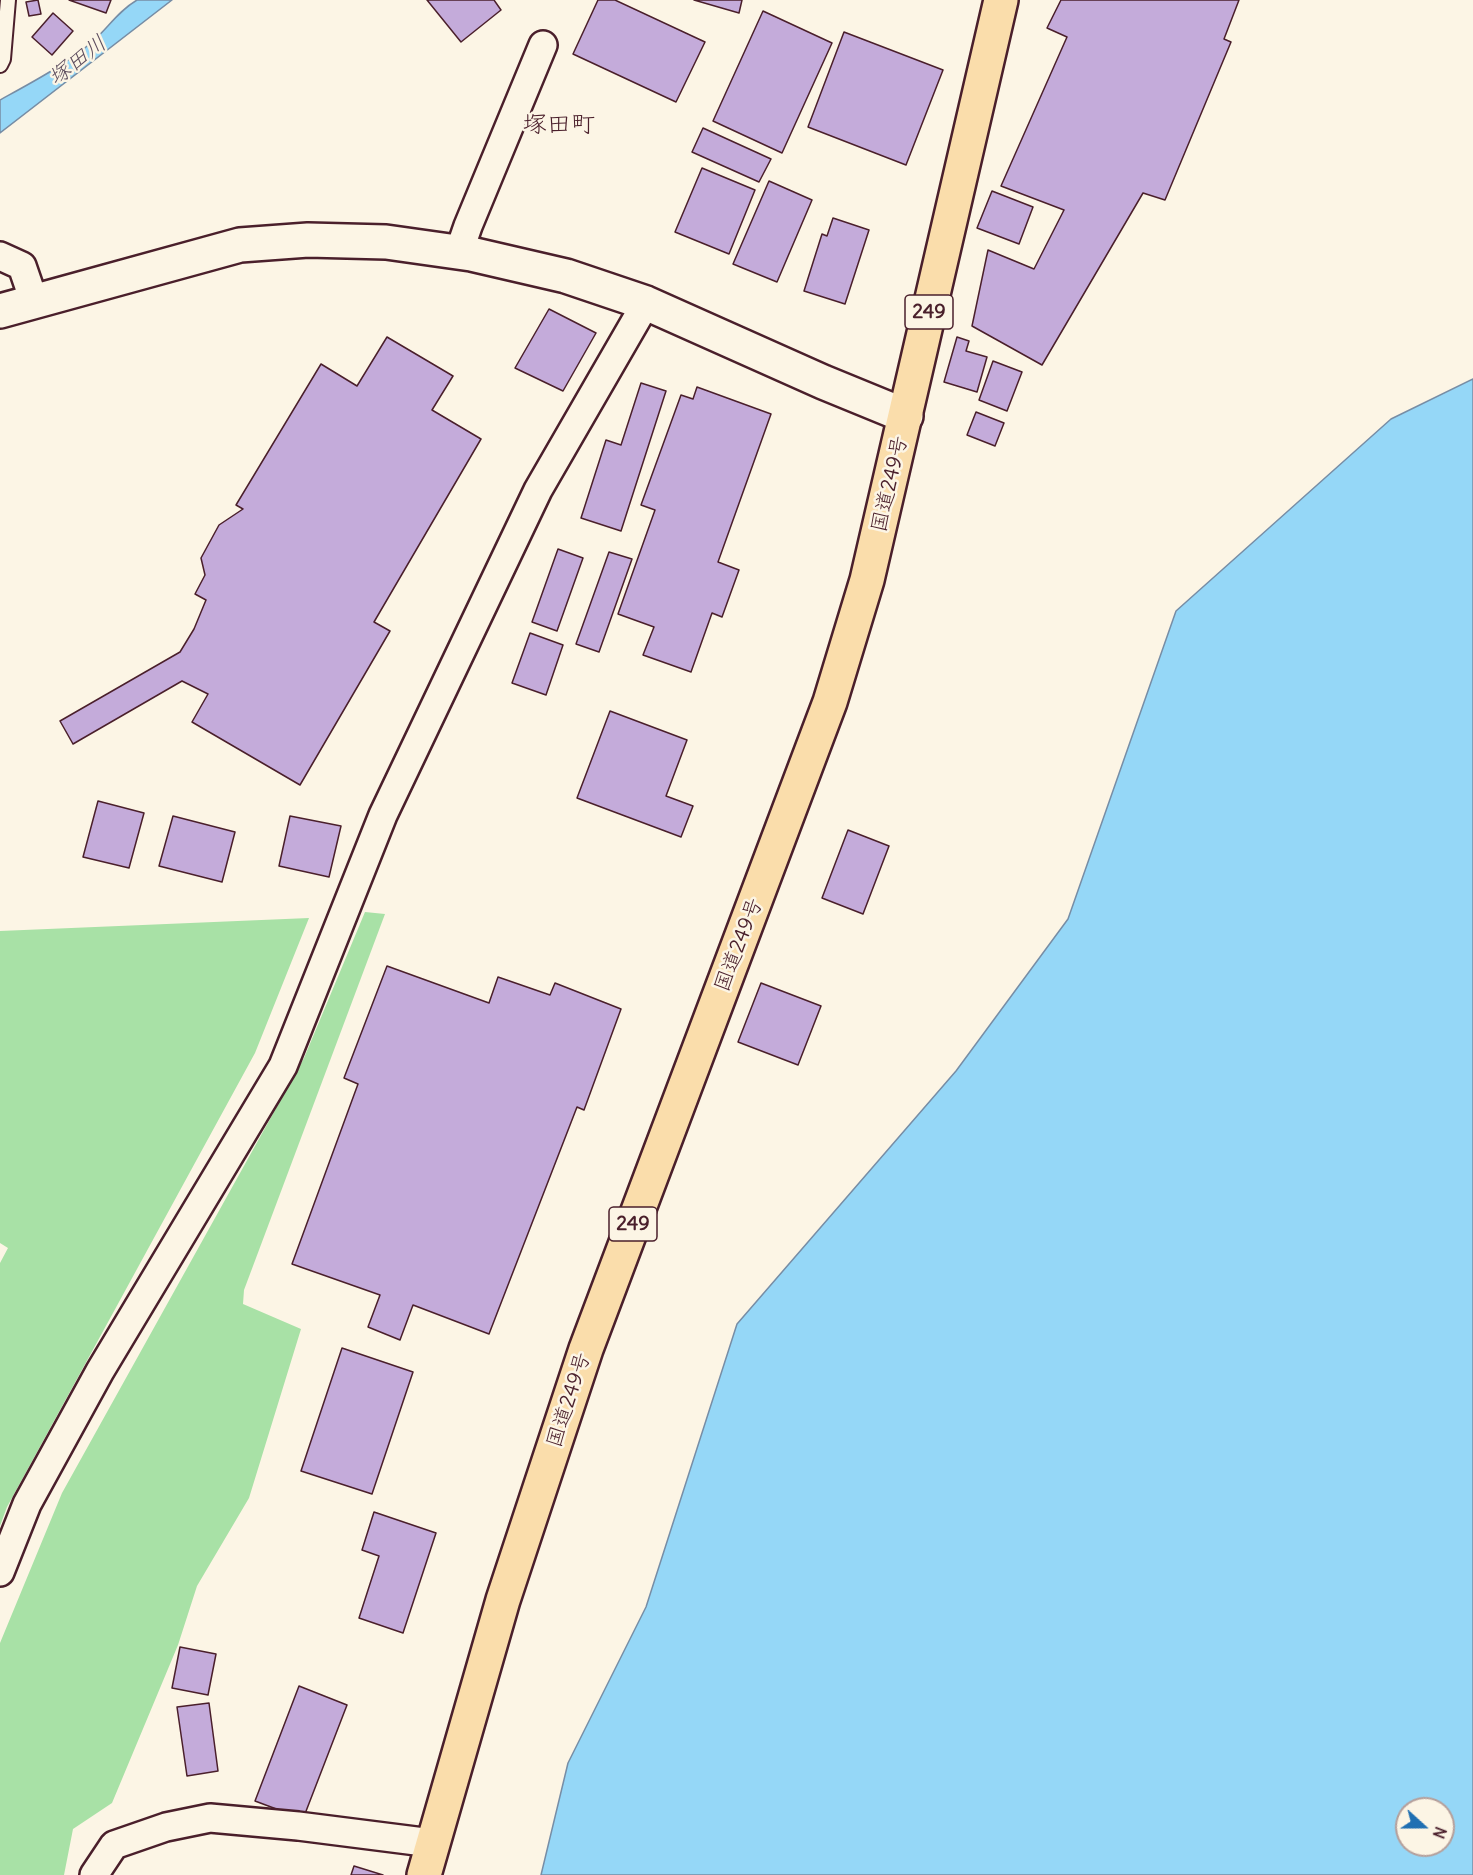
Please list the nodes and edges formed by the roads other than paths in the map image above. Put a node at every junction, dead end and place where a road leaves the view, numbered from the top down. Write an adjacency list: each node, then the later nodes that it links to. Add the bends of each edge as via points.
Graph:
1 (8, 0): 4 (lane)
2 (1001, 0): 10 (highway, 国道249号 / 249)
3 (543, 45): 5 (street)
4 (0, 65)
5 (459, 252): 7 (street, via 386,242 309,240 240,245); 8 (street, via 566,276)
6 (0, 256): 7 (street, via 22,266)
7 (34, 301): 9 (street)
8 (646, 303): 10 (street); 11 (street, via 538,490 383,815 283,1066 100,1371 27,1504)
9 (0, 311)
10 (906, 416): 12 (highway, 国道249号 / 249, via 867,580 830,702 586,1349 503,1600)
11 (0, 1572)
12 (432, 1843): 13 (street, via 210,1818 166,1827 114,1845); 14 (highway, 国道249号 / 249)
13 (94, 1875)
14 (424, 1875)

